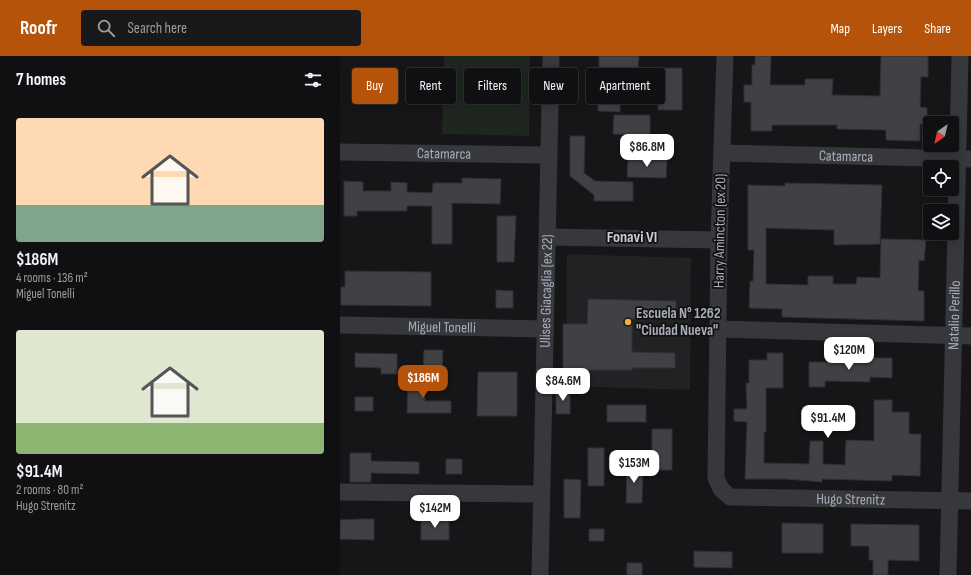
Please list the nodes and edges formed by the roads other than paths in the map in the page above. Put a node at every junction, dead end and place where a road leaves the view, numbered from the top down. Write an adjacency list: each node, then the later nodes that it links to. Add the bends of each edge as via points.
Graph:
1 (551, 56): 6 (street, Ulises Giacaglia (ex 22))
2 (725, 56): 5 (street, Harry Amincton (ex 20))
3 (960, 56): 7 (street, Natalio Perillo)
4 (340, 152): 6 (street, Catamarca)
5 (722, 153): 7 (street, Catamarca); 9 (street, Harry Amincton (ex 20))
6 (549, 155): 8 (street, Ulises Giacaglia (ex 22))
7 (964, 159): 13 (street, Natalio Perillo)
8 (547, 237): 9 (street); 11 (street, Ulises Giacaglia (ex 22))
9 (719, 240): 12 (street, Harry Amincton (ex 20))
10 (340, 326): 11 (street, Miguel Tonelli)
11 (545, 329): 16 (street, Ulises Giacaglia (ex 22))
12 (718, 329): 13 (street); 17 (street, Harry Amincton (ex 20), via 716,478 721,489)
13 (953, 335): 14 (street); 18 (street, Natalio Perillo)
14 (971, 336)
15 (340, 492): 16 (street)
16 (541, 494): 20 (street, Ulises Giacaglia (ex 22))
17 (730, 497): 18 (street, Hugo Strenitz)
18 (949, 501): 19 (street, Hugo Strenitz); 21 (street, Natalio Perillo)
19 (971, 501)
20 (540, 575)
21 (948, 575)

